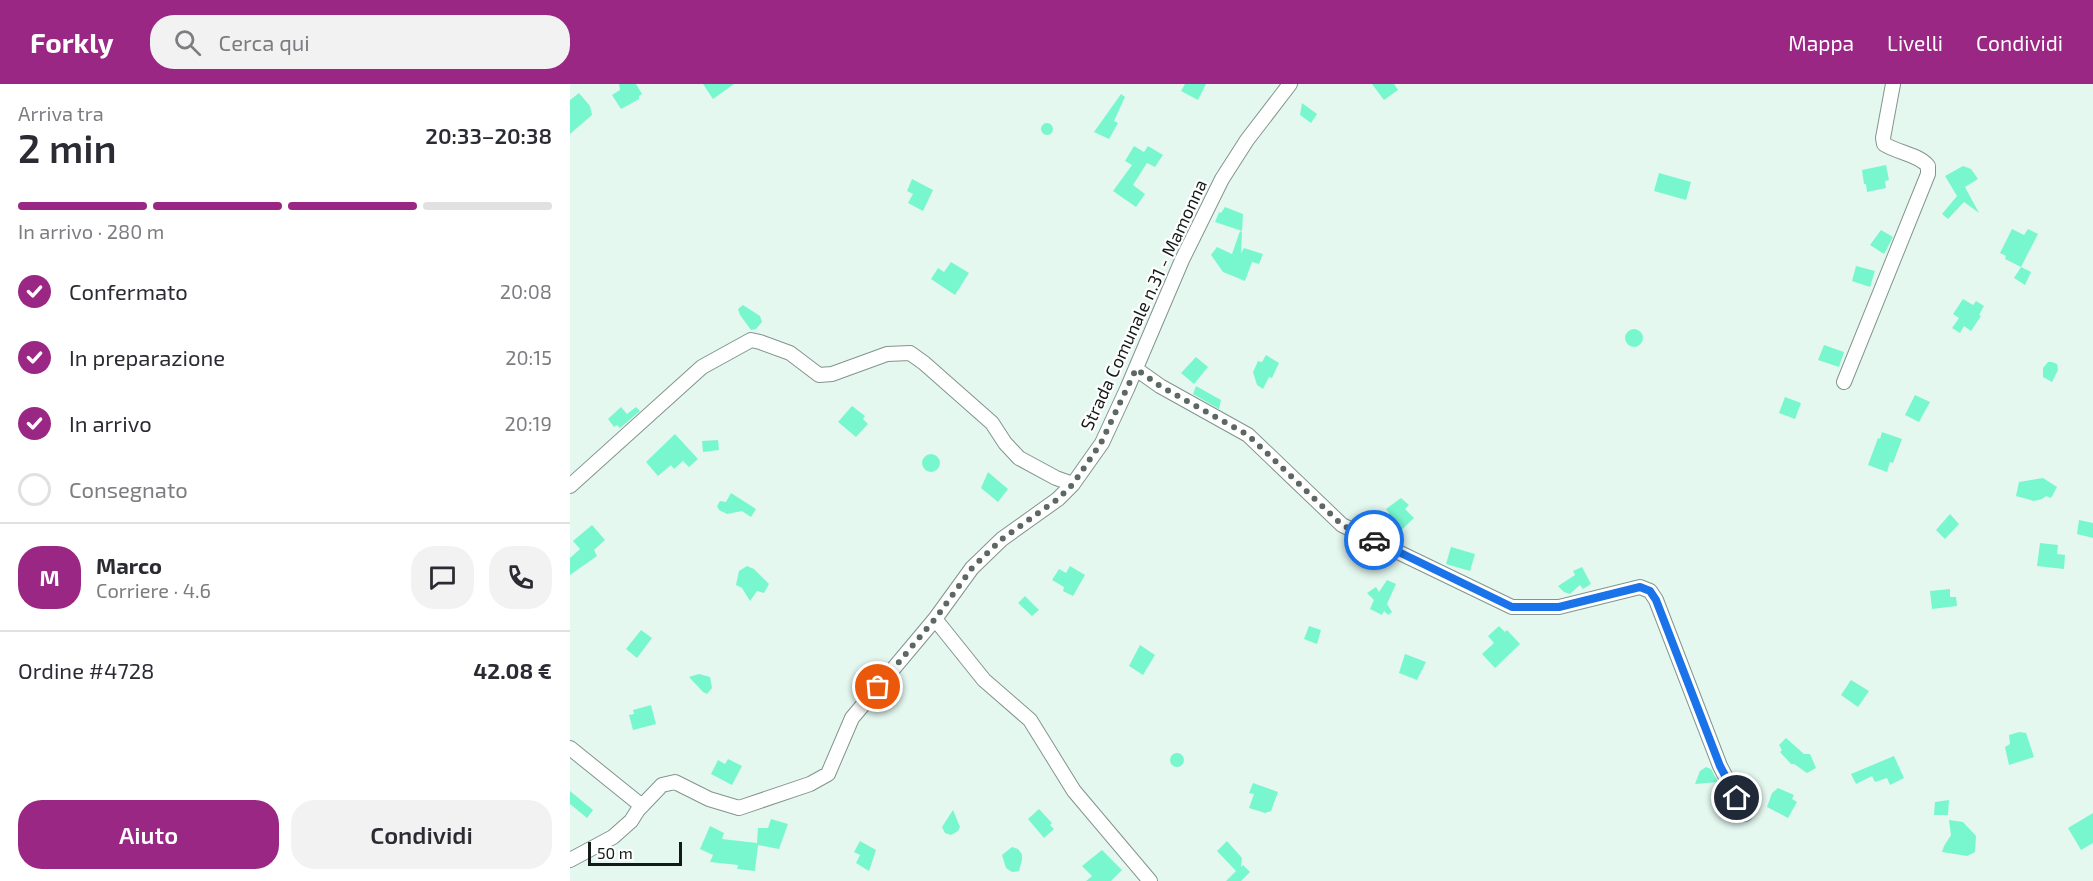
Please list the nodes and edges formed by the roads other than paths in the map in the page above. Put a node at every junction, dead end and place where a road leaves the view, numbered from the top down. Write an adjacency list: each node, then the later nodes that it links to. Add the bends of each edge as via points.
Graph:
1 (1290, 84): 3 (street, Strada Comunale n.31 - Mamonna, via 1222,178)
2 (1893, 84): 4 (street, via 1884,144 1923,160 1928,174)
3 (1136, 369): 5 (street, Strada Comunale n.31 - Mamonna, via 1101,443); 10 (street, via 1248,435 1342,525 1512,607 1559,607 1640,587 1650,591 1720,766)
4 (1844, 382)
5 (1073, 484): 6 (street, via 1019,458 992,423 910,353 887,354 819,375 790,353 751,340 702,367); 7 (street, Strada Comunale n.31 - Mamonna, via 1002,539 972,568)
6 (570, 486)
7 (935, 619): 9 (street, Strada Comunale n.31 - Mamonna, via 852,718 828,774 739,808 675,782 662,785); 12 (street, via 984,680 1030,720 1074,791)
8 (570, 748): 9 (street)
9 (642, 806): 11 (street, Strada Comunale n.31 - Mamonna, via 613,837)
10 (1745, 814)
11 (570, 861)
12 (1150, 881)

